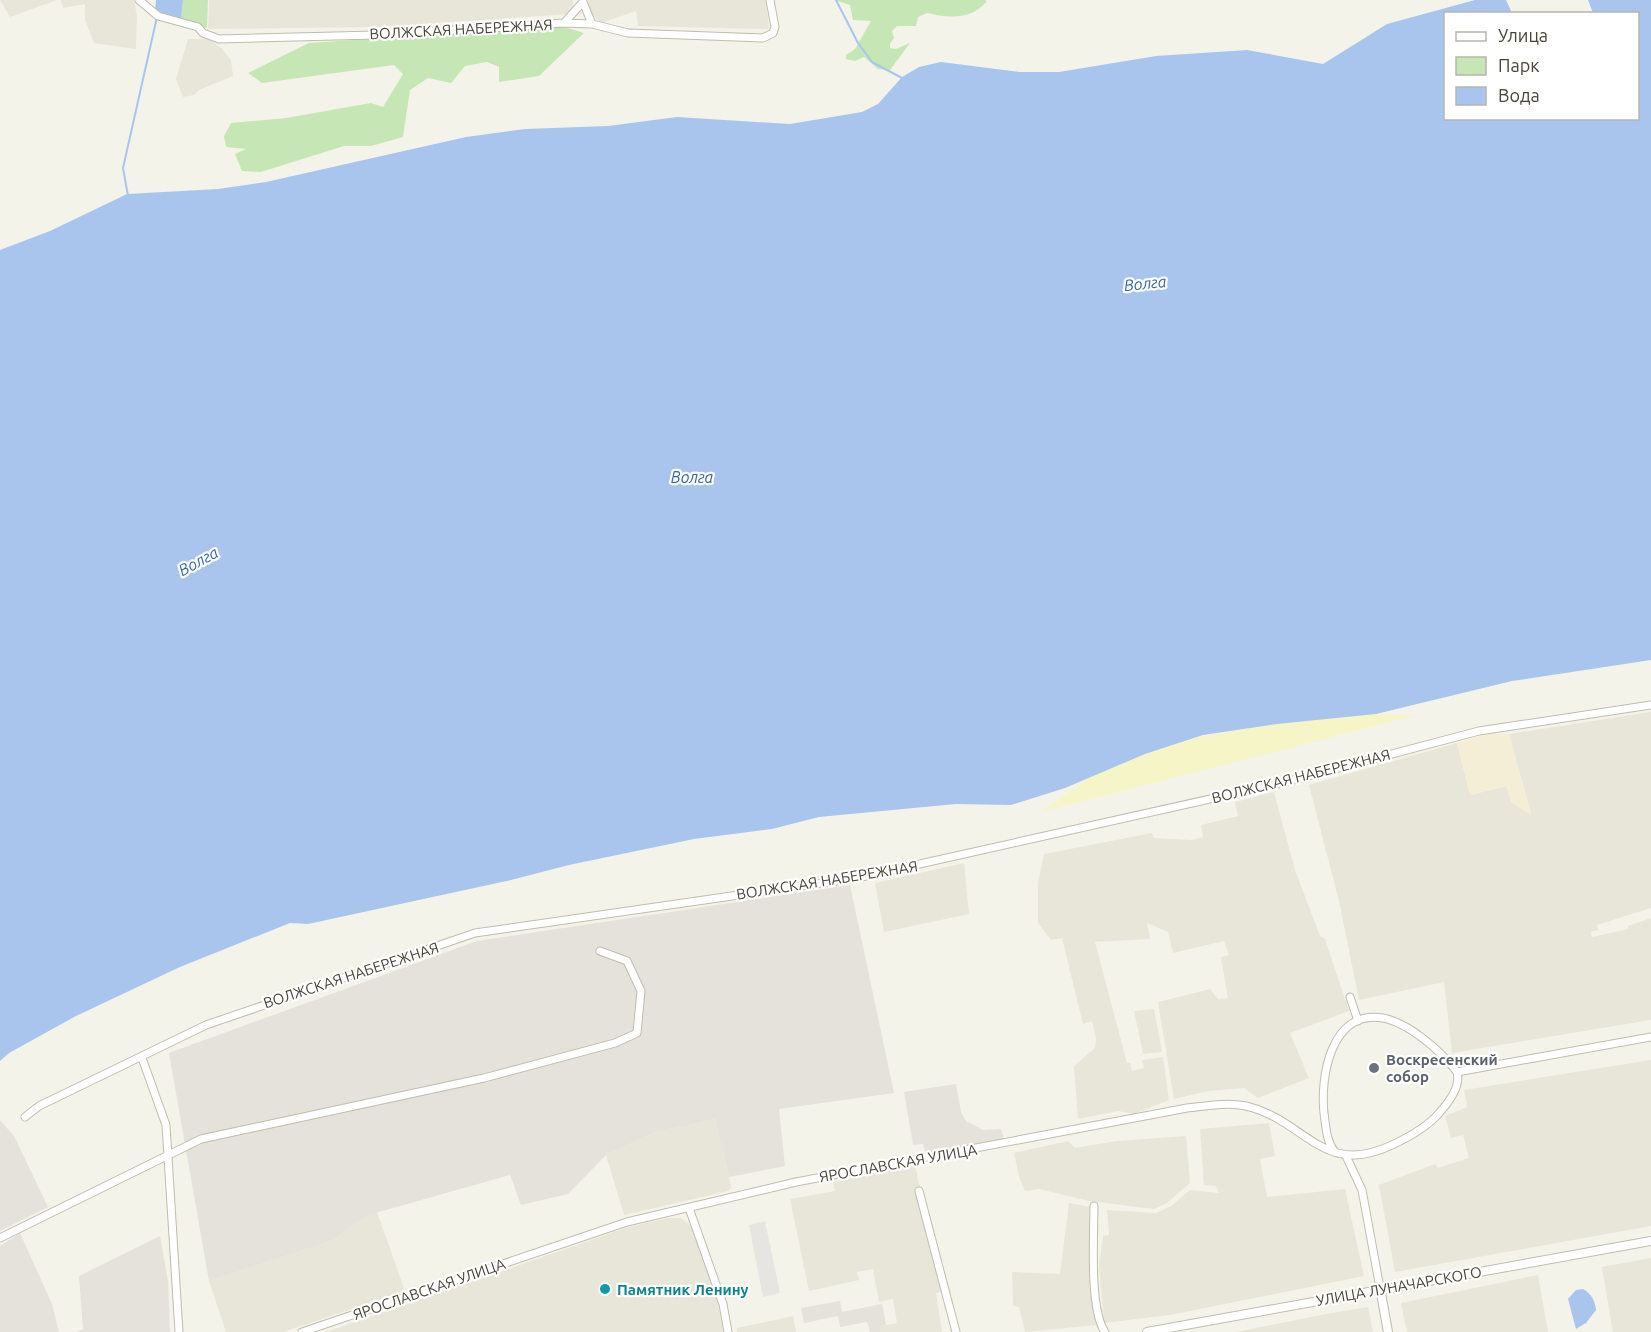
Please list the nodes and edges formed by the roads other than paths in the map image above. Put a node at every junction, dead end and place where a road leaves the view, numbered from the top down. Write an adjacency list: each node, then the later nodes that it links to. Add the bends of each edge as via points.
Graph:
1 (139, 0): 4 (street, ВОЛЖСКАЯ НАБЕРЕЖНАЯ, via 152,13 198,27 219,39 375,35)
2 (770, 0): 5 (street, ВОЛЖСКАЯ НАБЕРЕЖНАЯ, via 775,27 773,33 763,38 628,33)
3 (582, 1): 4 (street); 5 (street)
4 (564, 23): 5 (street, ВОЛЖСКАЯ НАБЕРЕЖНАЯ)
5 (592, 24)
6 (1651, 705): 11 (street, ВОЛЖСКАЯ НАБЕРЕЖНАЯ, via 1479,731 1282,783 857,878 475,933 206,1025)
7 (600, 951): 15 (street, via 627,961 641,992 637,1032 615,1043 484,1078 201,1139)
8 (1350, 997): 9 (street)
9 (1358, 1021): 12 (street, via 1381,1017 1397,1023); 14 (street, via 1346,1028 1331,1049 1323,1078 1327,1140)
10 (1651, 1036): 12 (street)
11 (142, 1058): 13 (street, ВОЛЖСКАЯ НАБЕРЕЖНАЯ, via 39,1106); 15 (street, via 166,1125)
12 (1457, 1072): 16 (street, ЯРОСЛАВСКАЯ УЛИЦА, via 1458,1080 1449,1102 1420,1130 1383,1149)
13 (25, 1117)
14 (1335, 1152): 16 (street, ЯРОСЛАВСКАЯ УЛИЦА); 19 (street, ЯРОСЛАВСКАЯ УЛИЦА, via 1320,1148 1268,1114 1246,1106 1211,1105 796,1182)
15 (169, 1156): 20 (street); 23 (street)
16 (1346, 1156): 22 (street, via 1362,1190)
17 (919, 1191): 26 (street)
18 (1094, 1206): 27 (street, via 1095,1292)
19 (689, 1208): 24 (street, ЯРОСЛАВСКАЯ УЛИЦА, via 627,1221); 25 (street, via 723,1304)
20 (0, 1238)
21 (1651, 1241): 22 (street, УЛИЦА ЛУНАЧАРСКОГО)
22 (1380, 1288): 28 (street, УЛИЦА ЛУНАЧАРСКОГО); 29 (street)
23 (179, 1332)
24 (302, 1332)
25 (728, 1332)
26 (956, 1332)
27 (1105, 1332)
28 (1148, 1332)
29 (1388, 1332)

